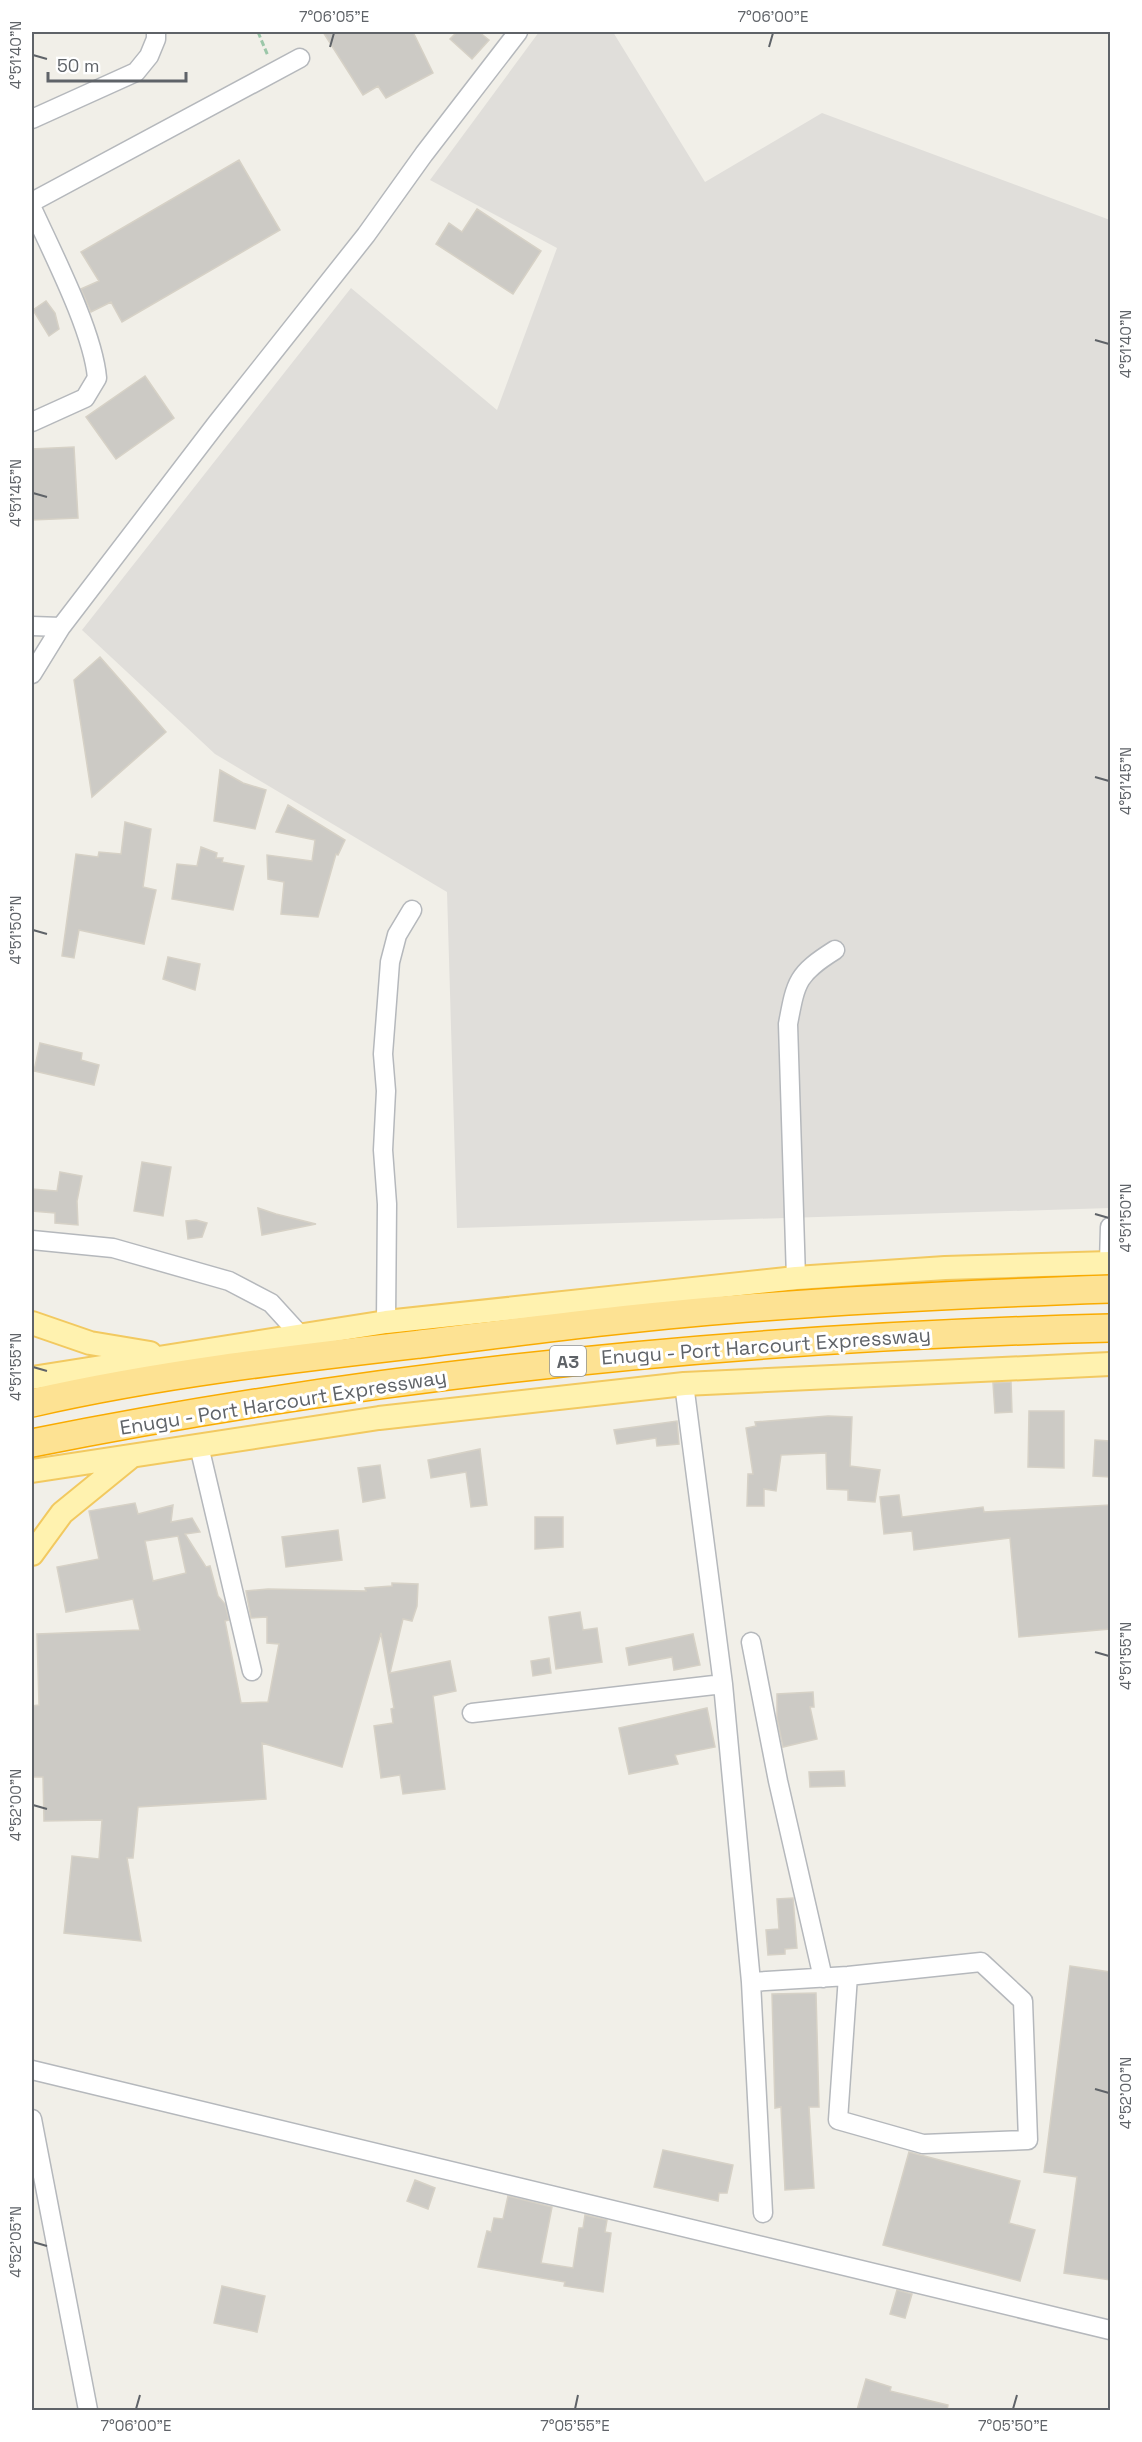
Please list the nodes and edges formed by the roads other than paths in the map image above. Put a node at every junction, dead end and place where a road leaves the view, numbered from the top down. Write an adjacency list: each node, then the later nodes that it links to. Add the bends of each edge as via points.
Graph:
1 (156, 32): 4 (street, via 149,56 136,72)
2 (518, 32): 9 (street, via 366,235)
3 (300, 58): 5 (street)
4 (32, 119)
5 (32, 202)
6 (32, 208): 7 (street, via 76,309 97,378 84,398)
7 (32, 422)
8 (32, 626): 9 (street)
9 (61, 627): 10 (street)
10 (32, 674)
11 (412, 910): 18 (street, via 397,935 390,962 383,1054)
12 (835, 950): 16 (street, via 809,966 795,987 788,1024)
13 (1110, 1227): 15 (street)
14 (32, 1240): 21 (street, via 113,1248 229,1281 271,1303)
15 (1110, 1272): 16 (main road, via 945,1268); 17 (highway, Enugu - Port Harcourt Expressway / A3, via 931,1296)
16 (796, 1278): 18 (main road)
17 (675, 1316): 22 (highway); 27 (highway, Enugu - Port Harcourt Expressway / A3, via 306,1358)
18 (386, 1322): 21 (main road)
19 (32, 1323): 23 (main road, via 90,1343)
20 (1110, 1328): 22 (highway, Enugu - Port Harcourt Expressway / A3, via 972,1331)
21 (302, 1337): 23 (main road)
22 (680, 1351): 28 (highway, Enugu - Port Harcourt Expressway / A3, via 530,1365 324,1394)
23 (172, 1356): 25 (main road)
24 (1110, 1364): 26 (main road, Enugu - Port Harcourt Expressway / A3)
25 (32, 1378)
26 (684, 1384): 29 (main road, Enugu - Port Harcourt Expressway / A3, via 379,1418); 35 (street)
27 (32, 1403)
28 (32, 1443)
29 (199, 1446): 30 (main road, Enugu - Port Harcourt Expressway / A3); 34 (street)
30 (132, 1456): 31 (main road, Enugu - Port Harcourt Expressway / A3); 32 (main road, via 62,1513)
31 (32, 1471)
32 (32, 1554)
33 (751, 1642): 38 (street)
34 (252, 1671)
35 (723, 1684): 36 (street); 39 (street)
36 (472, 1713)
37 (848, 1976): 37 (street, via 981,1962 1023,2001 1028,2140 923,2144 838,2121); 38 (street)
38 (823, 1978): 39 (street)
39 (751, 1982): 42 (street)
40 (32, 2070): 43 (street)
41 (32, 2119): 44 (street)
42 (763, 2213)
43 (1110, 2330)
44 (88, 2410)

